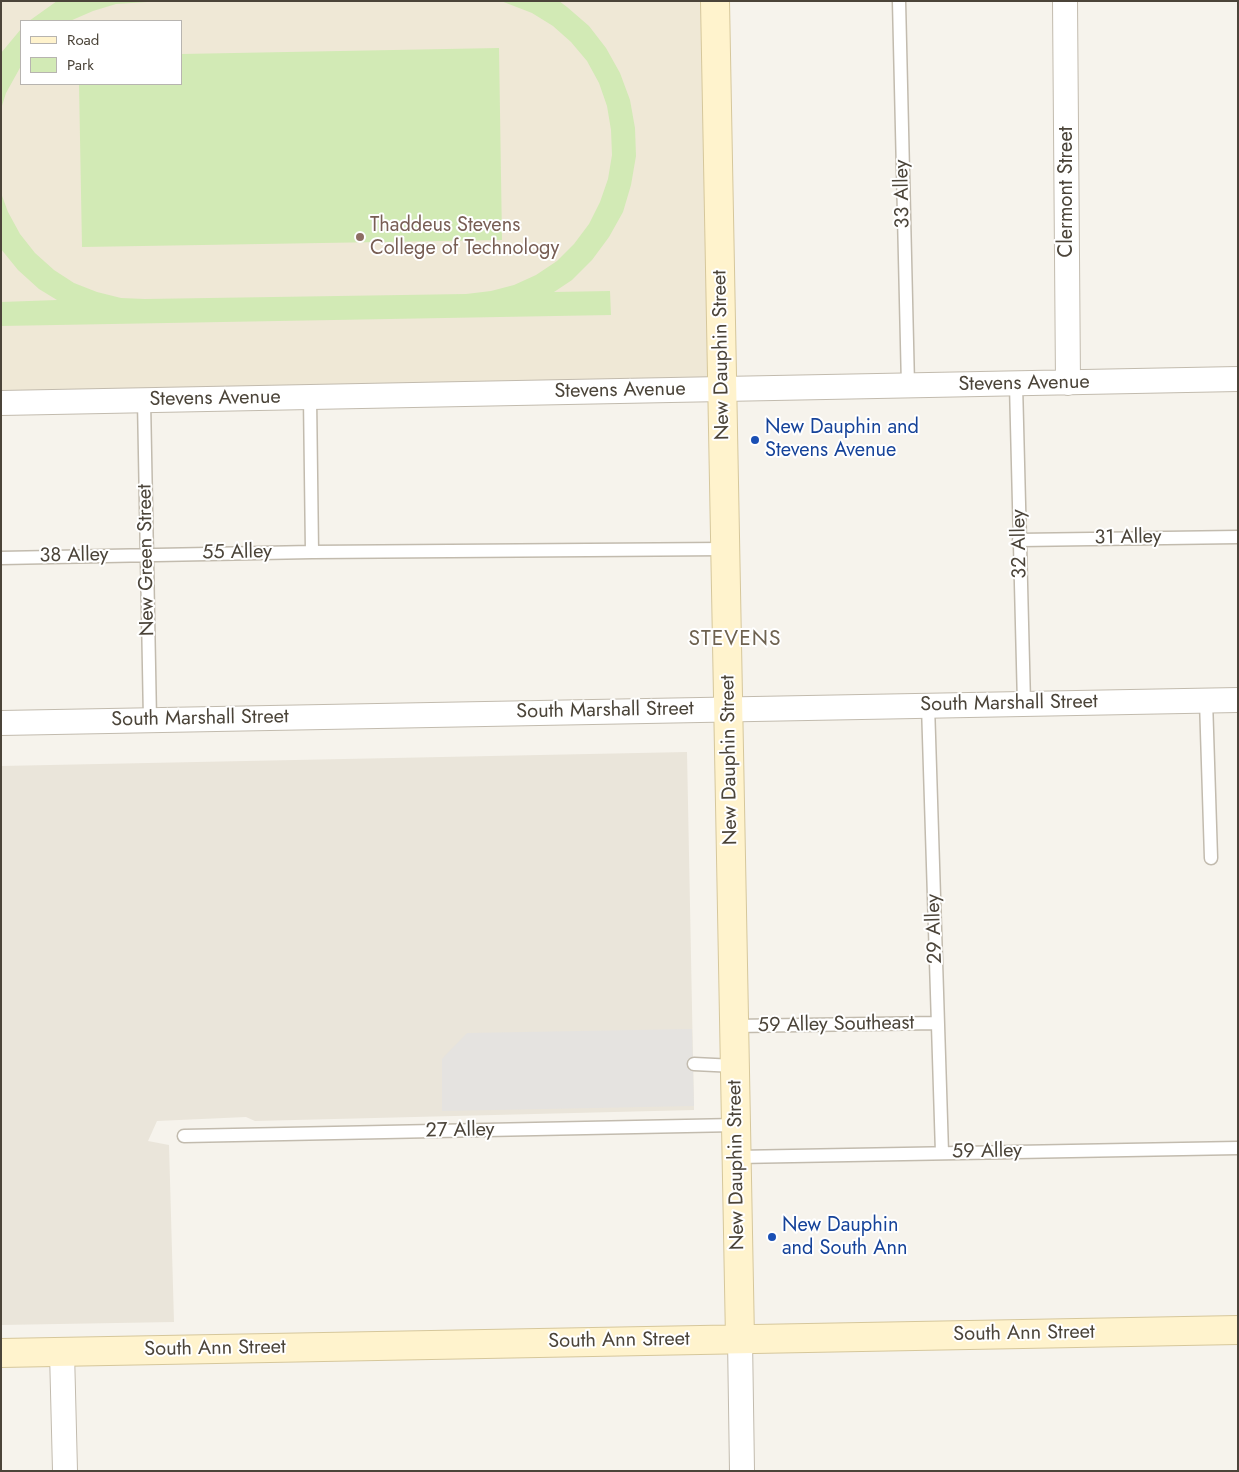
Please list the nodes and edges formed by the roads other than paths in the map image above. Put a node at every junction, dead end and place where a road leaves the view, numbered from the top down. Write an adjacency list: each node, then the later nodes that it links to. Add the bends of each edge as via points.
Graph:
1 (715, 1): 8 (street, New Dauphin Street)
2 (898, 1): 7 (lane, 33 Alley)
3 (1065, 1): 5 (street, Clermont Street)
4 (1238, 380): 5 (street, Stevens Avenue)
5 (1068, 383): 6 (street, Stevens Avenue)
6 (1016, 384): 7 (street, Stevens Avenue); 13 (lane, 32 Alley)
7 (908, 386): 8 (street, Stevens Avenue)
8 (723, 389): 9 (street, Stevens Avenue); 14 (street, New Dauphin Street)
9 (310, 397): 10 (street, Stevens Avenue); 15 (lane)
10 (144, 400): 11 (street, Stevens Avenue); 16 (lane, New Green Street)
11 (1, 403)
12 (1238, 537): 13 (lane, 31 Alley)
13 (1019, 540): 20 (lane, 32 Alley)
14 (726, 549): 15 (lane, 55 Alley); 22 (street, New Dauphin Street)
15 (312, 552): 16 (lane, 55 Alley)
16 (147, 555): 17 (lane, 38 Alley); 23 (lane, New Green Street)
17 (1, 558)
18 (1206, 700): 19 (street, South Marshall Street); 20 (street, South Marshall Street); 25 (lane)
19 (1238, 700)
20 (1024, 704): 21 (street, South Marshall Street)
21 (928, 705): 22 (street, South Marshall Street); 26 (lane, 29 Alley)
22 (729, 709): 23 (street, South Marshall Street); 27 (street, New Dauphin Street)
23 (150, 720): 24 (street, South Marshall Street)
24 (1, 723)
25 (1211, 858)
26 (938, 1023): 27 (lane, 59 Alley Southeast); 33 (lane, 29 Alley)
27 (734, 1026): 29 (street, New Dauphin Street)
28 (694, 1064): 29 (lane)
29 (735, 1066): 30 (street, New Dauphin Street)
30 (736, 1125): 31 (lane, 27 Alley); 34 (street, New Dauphin Street)
31 (184, 1136)
32 (1238, 1148): 33 (lane, 59 Alley)
33 (942, 1153): 34 (lane, 59 Alley)
34 (736, 1157): 36 (street, New Dauphin Street)
35 (1238, 1330): 36 (street, South Ann Street)
36 (740, 1339): 37 (street, South Ann Street); 40 (street)
37 (62, 1352): 38 (street, South Ann Street); 39 (street)
38 (1, 1353)
39 (65, 1471)
40 (742, 1471)

